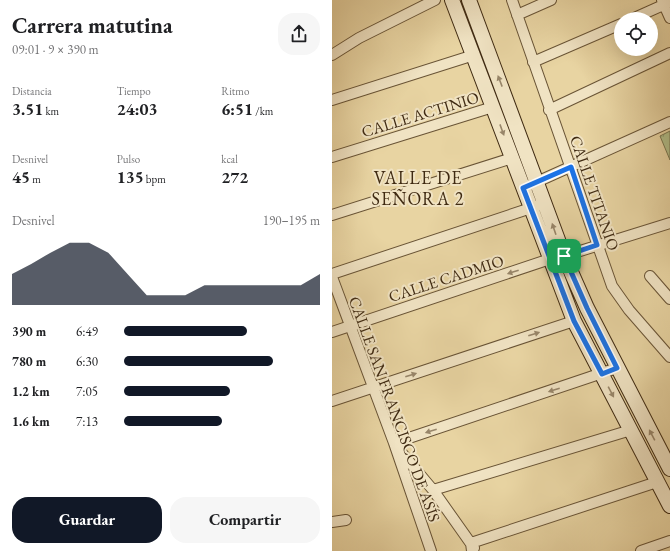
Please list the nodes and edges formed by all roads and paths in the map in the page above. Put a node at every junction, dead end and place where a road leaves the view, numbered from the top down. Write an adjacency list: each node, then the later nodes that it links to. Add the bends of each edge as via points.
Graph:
1 (435, 0): 12 (street)
2 (452, 0): 13 (street)
3 (469, 0): 22 (street, one-way to 3)
4 (512, 0): 8 (street, CALLE TITANIO)
5 (551, 0): 8 (street)
6 (665, 2): 7 (street); 9 (street)
7 (646, 12)
8 (517, 15): 14 (street, CALLE TITANIO)
9 (670, 18)
10 (614, 27): 14 (street)
11 (670, 54): 17 (street)
12 (332, 55)
13 (474, 55): 15 (street); 16 (street)
14 (533, 62): 17 (street, CALLE TITANIO)
15 (332, 100)
16 (493, 108): 19 (street, CALLE ACTINIO); 20 (street, one-way to 20)
17 (549, 110): 21 (street, CALLE TITANIO)
18 (670, 122): 21 (street)
19 (332, 157)
20 (512, 158): 23 (street); 26 (street)
21 (571, 167): 22 (street); 28 (street, CALLE TITANIO)
22 (537, 183): 23 (street); 24 (street)
23 (523, 188): 25 (street)
24 (546, 204): 25 (street); 29 (street, one-way to 24)
25 (531, 208): 30 (street); 31 (street)
26 (332, 215)
27 (670, 223): 28 (street)
28 (597, 245): 29 (street); 37 (street, CALLE TITANIO, via 612,286 619,297)
29 (564, 256): 38 (street)
30 (550, 259): 34 (street); 35 (street, CALLE CADMIO, one-way to 35)
31 (332, 275): 35 (street, CALLE SAN FRANCISCO DE ASÍS)
32 (650, 276): 33 (street)
33 (670, 299)
34 (574, 321): 39 (street); 40 (street, one-way to 34)
35 (351, 326): 36 (street, CALLE CADMIO); 40 (street, CALLE SAN FRANCISCO DE ASÍS)
36 (332, 332)
37 (670, 356)
38 (617, 368): 39 (street); 44 (street, one-way to 38)
39 (602, 374): 42 (street, one-way to 42); 43 (street, one-way to 43)
40 (374, 387): 41 (street); 43 (street, CALLE SAN FRANCISCO DE ASÍS)
41 (332, 401)
42 (631, 430): 45 (street); 46 (street)
43 (394, 443): 46 (street); 52 (street, CALLE SAN FRANCISCO DE ASÍS)
44 (670, 469)
45 (657, 482): 47 (street); 51 (street)
46 (433, 490): 51 (street)
47 (670, 506)
48 (346, 520): 49 (street)
49 (332, 522)
50 (670, 541): 53 (street)
51 (473, 548)
52 (431, 551)
53 (641, 551)

